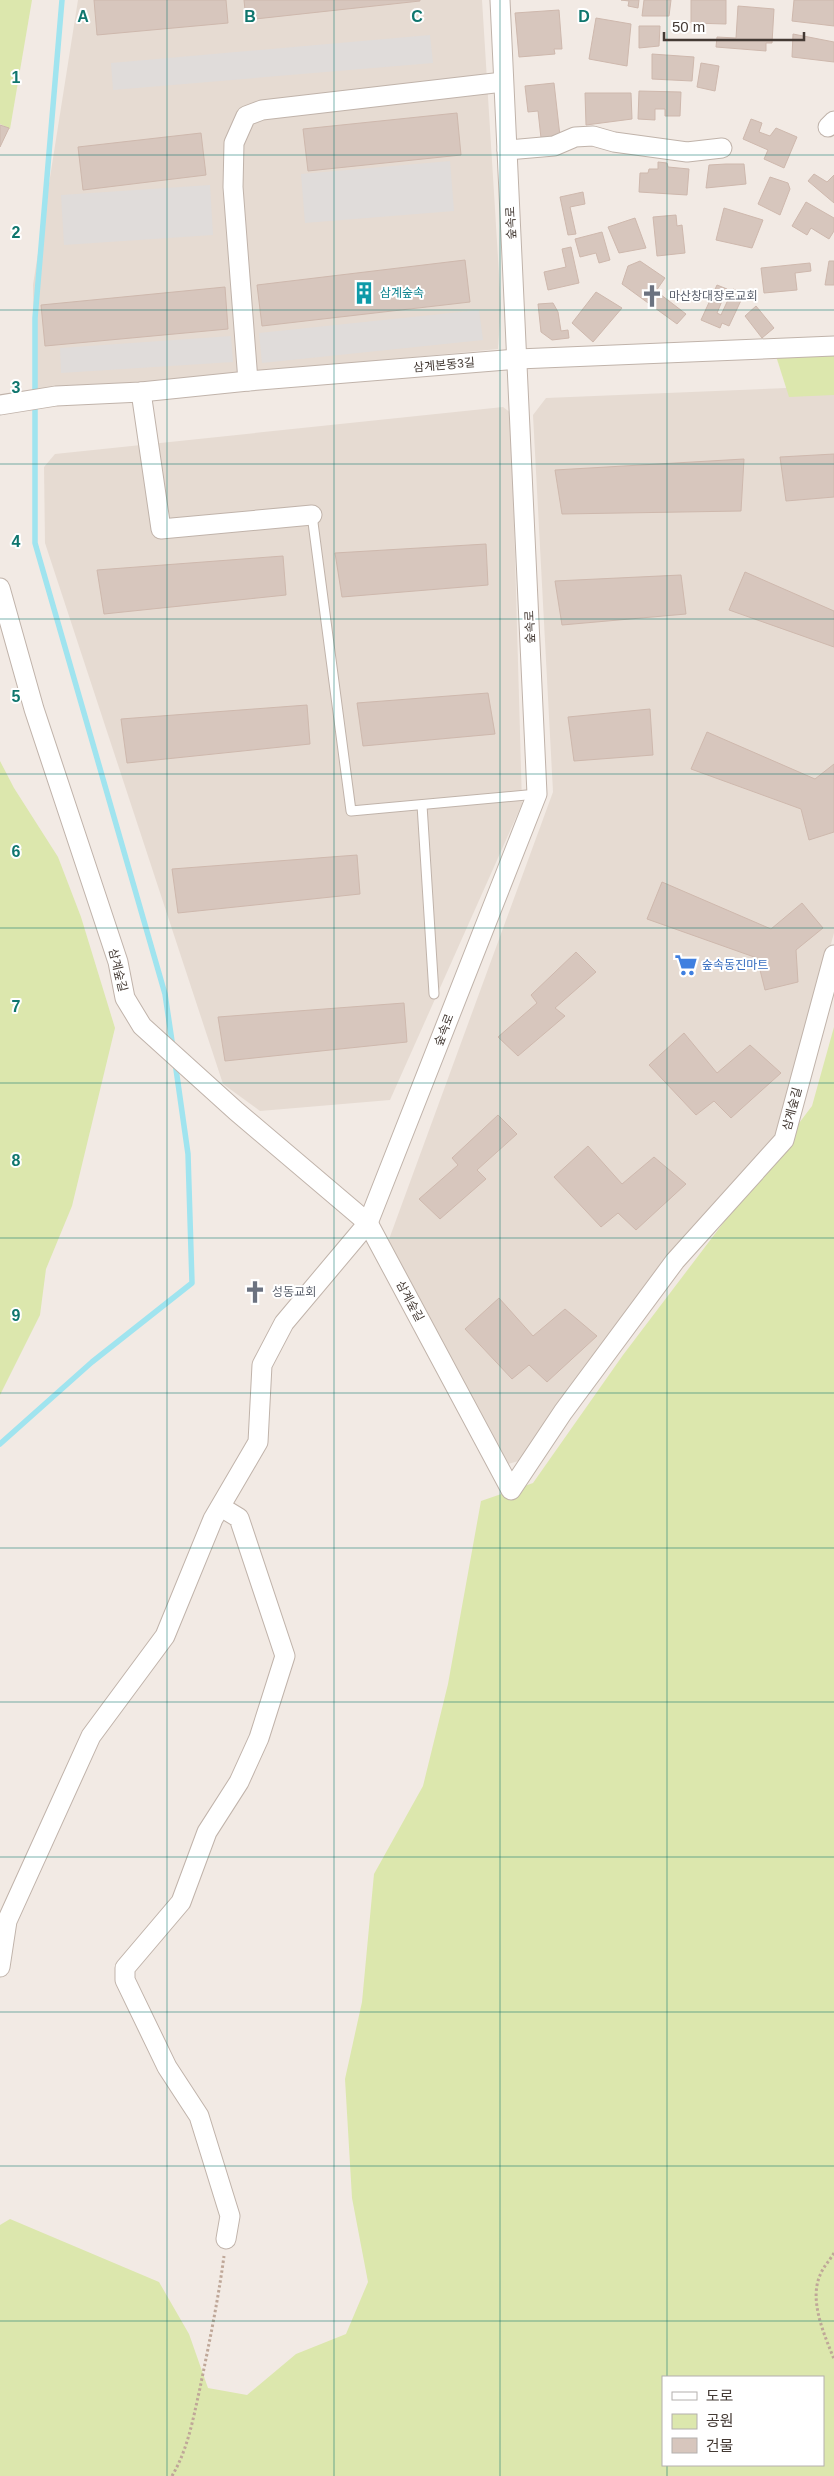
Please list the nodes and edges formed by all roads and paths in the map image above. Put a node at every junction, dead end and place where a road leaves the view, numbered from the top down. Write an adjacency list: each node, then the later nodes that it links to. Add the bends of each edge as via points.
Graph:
1 (500, 0): 2 (street, 숲속로)
2 (503, 82): 4 (street, 숲속로); 7 (street, via 262,110 246,116 234,143 232,187)
3 (722, 148): 4 (street, via 671,151 593,136 575,137 554,146)
4 (507, 150): 6 (street, 숲속로)
5 (834, 346): 6 (street, 삼계본동3길)
6 (518, 358): 7 (street, 삼계본동3길); 12 (street, 숲속로)
7 (248, 381): 8 (street, 삼계본동3길)
8 (141, 392): 9 (street, 삼계본동3길, via 56,396); 10 (street, via 161,529)
9 (3, 404)
10 (312, 515): 13 (lane, via 351,811)
11 (0, 588): 16 (street, 삼계숲길, via 34,709 118,962 125,998 142,1026)
12 (537, 794): 13 (lane); 16 (street, 숲속로)
13 (422, 805): 15 (lane)
14 (834, 955): 16 (street, 삼계숲길, via 784,1140 675,1261 563,1412 511,1490)
15 (434, 994)
16 (368, 1223): 17 (street, 숲속로, via 284,1323 270,1348 262,1365 258,1442)
17 (221, 1506): 18 (street, 숲속로, via 165,1636 91,1736 7,1921); 19 (street, via 239,1518 285,1656 259,1738 239,1782 207,1832 181,1902 125,1968 125,1980 167,2067 199,2116 230,2216)
18 (0, 1967)
19 (226, 2239): 22 (path, via 217,2309 194,2414 183,2458)
20 (834, 2253): 21 (path, via 820,2274 815,2295)
21 (834, 2359)
22 (172, 2476)

